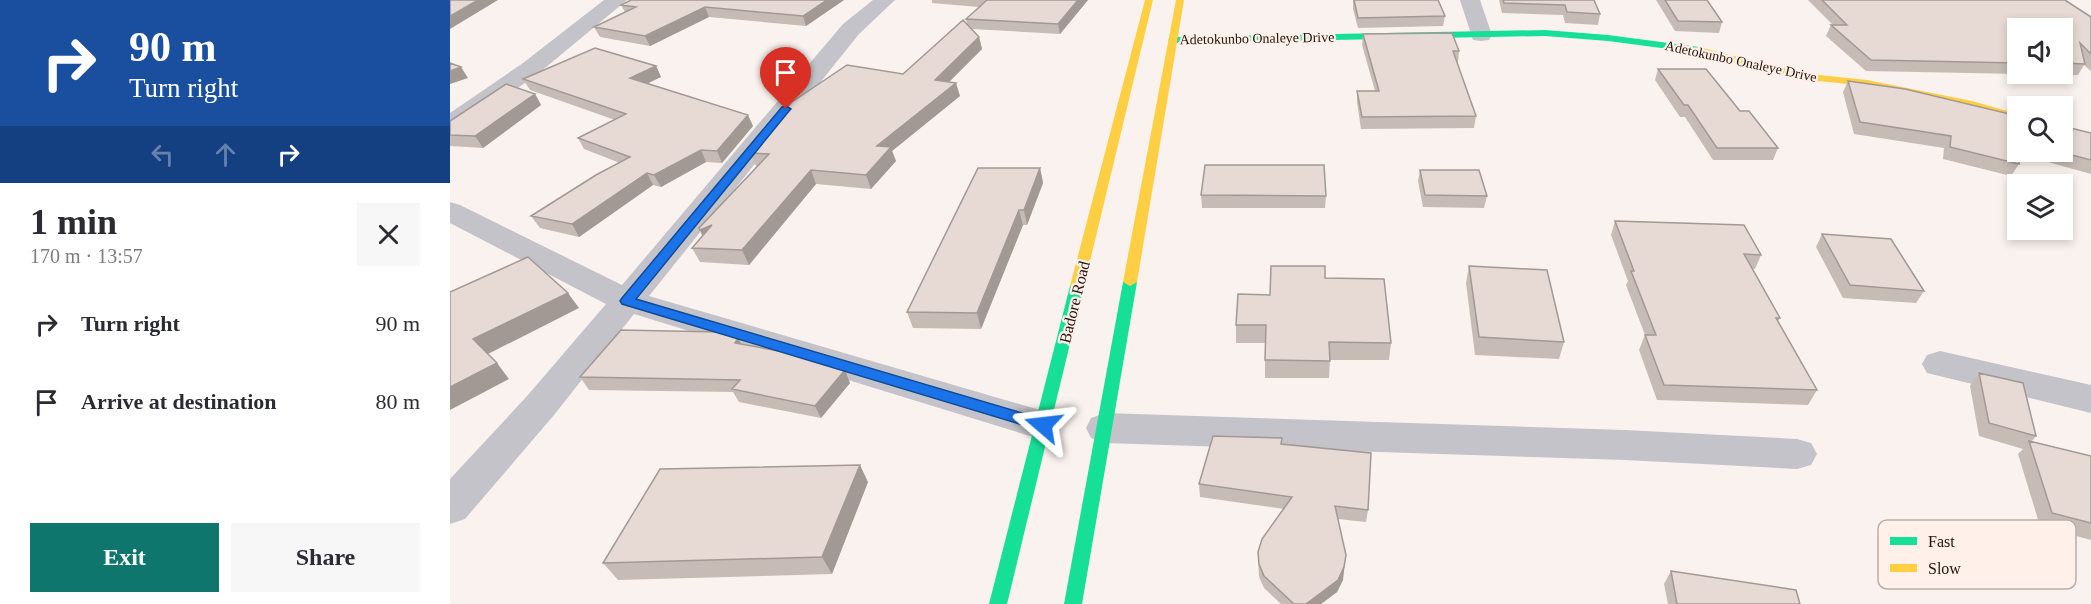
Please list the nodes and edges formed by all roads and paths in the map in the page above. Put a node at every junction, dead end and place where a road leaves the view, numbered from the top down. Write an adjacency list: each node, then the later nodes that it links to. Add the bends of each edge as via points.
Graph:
1 (617, 0): 9 (street)
2 (885, 0): 11 (street, via 851,29)
3 (1149, 0): 14 (main road, Badore Road)
4 (1180, 0): 7 (main road)
5 (1470, 0): 6 (street)
6 (1481, 35): 7 (main road, Adetokunbo Onaleye Drive); 8 (main road, Adetokunbo Onaleye Drive, via 1545,33 1651,42 1819,78 1867,82)
7 (1172, 40): 15 (main road)
8 (2007, 114)
9 (450, 125)
10 (450, 211): 11 (street)
11 (627, 301): 14 (street); 17 (street)
12 (1940, 364): 13 (street)
13 (2091, 399)
14 (1043, 425): 18 (main road, Badore Road)
15 (1105, 428): 16 (street); 19 (main road)
16 (1797, 454)
17 (450, 507)
18 (998, 604)
19 (1073, 604)

